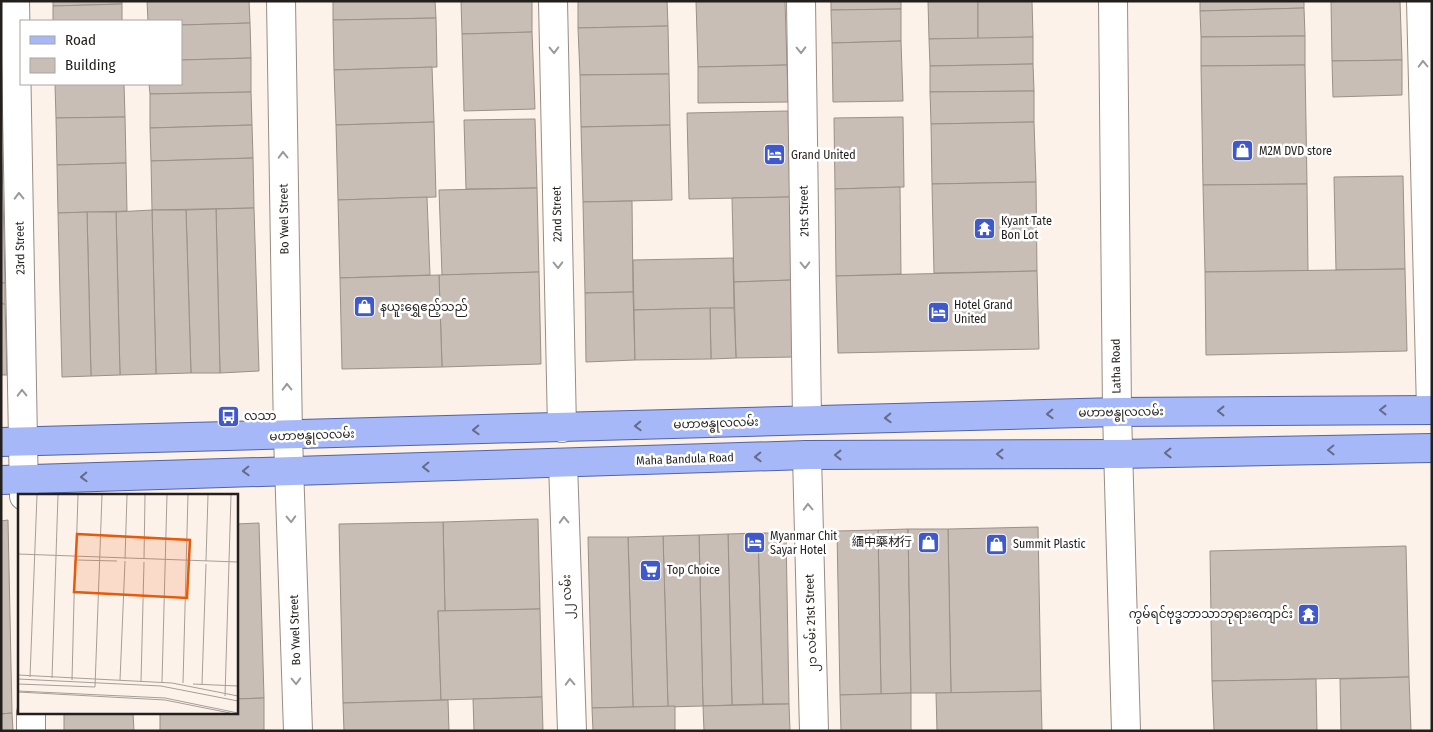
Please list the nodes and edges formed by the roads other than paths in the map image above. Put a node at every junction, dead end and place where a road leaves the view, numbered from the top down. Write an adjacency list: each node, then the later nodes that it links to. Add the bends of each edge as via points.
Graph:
1 (15, 1): 13 (street, 23rd Street, one-way to 1)
2 (280, 1): 12 (street, Bo Ywel Street, one-way to 2)
3 (552, 1): 11 (street, 22nd Street, one-way to 11)
4 (801, 1): 9 (street, 21st Street, one-way to 9)
5 (1113, 1): 8 (street, Latha Road)
6 (1421, 1): 7 (street, one-way to 6)
7 (1431, 410): 8 (main road, မဟာဗန္ဓုလလမ်း, one-way to 8)
8 (1117, 412): 9 (main road, မဟာဗန္ဓုလလမ်း, one-way to 9); 15 (street, Latha Road)
9 (807, 420): 10 (main road, မဟာဗန္ဓုလလမ်း)
10 (666, 425): 11 (main road, မဟာဗန္ဓုလလမ်း, one-way to 11); 17 (main road)
11 (562, 428): 12 (main road, မဟာဗန္ဓုလလမ်း, one-way to 12)
12 (288, 436): 13 (main road, မဟာဗန္ဓုလလမ်း); 19 (street, Bo Ywel Street)
13 (12, 442): 20 (street, 23rd Street)
14 (1432, 448): 15 (main road, one-way to 15)
15 (1119, 454): 16 (main road, one-way to 16); 26 (street, Latha Road)
16 (807, 455): 17 (main road, Maha Bandula Road, one-way to 17); 25 (street, ၂၁ လမ်း 21st Street, one-way to 16)
17 (668, 460): 18 (main road, Maha Bandula Road)
18 (563, 464): 19 (main road, one-way to 19); 24 (street, ၂၂ လမ်း, one-way to 18)
19 (289, 470): 20 (main road, one-way to 20); 23 (street, Bo Ywel Street, one-way to 23)
20 (16, 485)
21 (31, 714): 22 (street)
22 (31, 731)
23 (298, 731)
24 (572, 731)
25 (814, 731)
26 (1126, 731)

